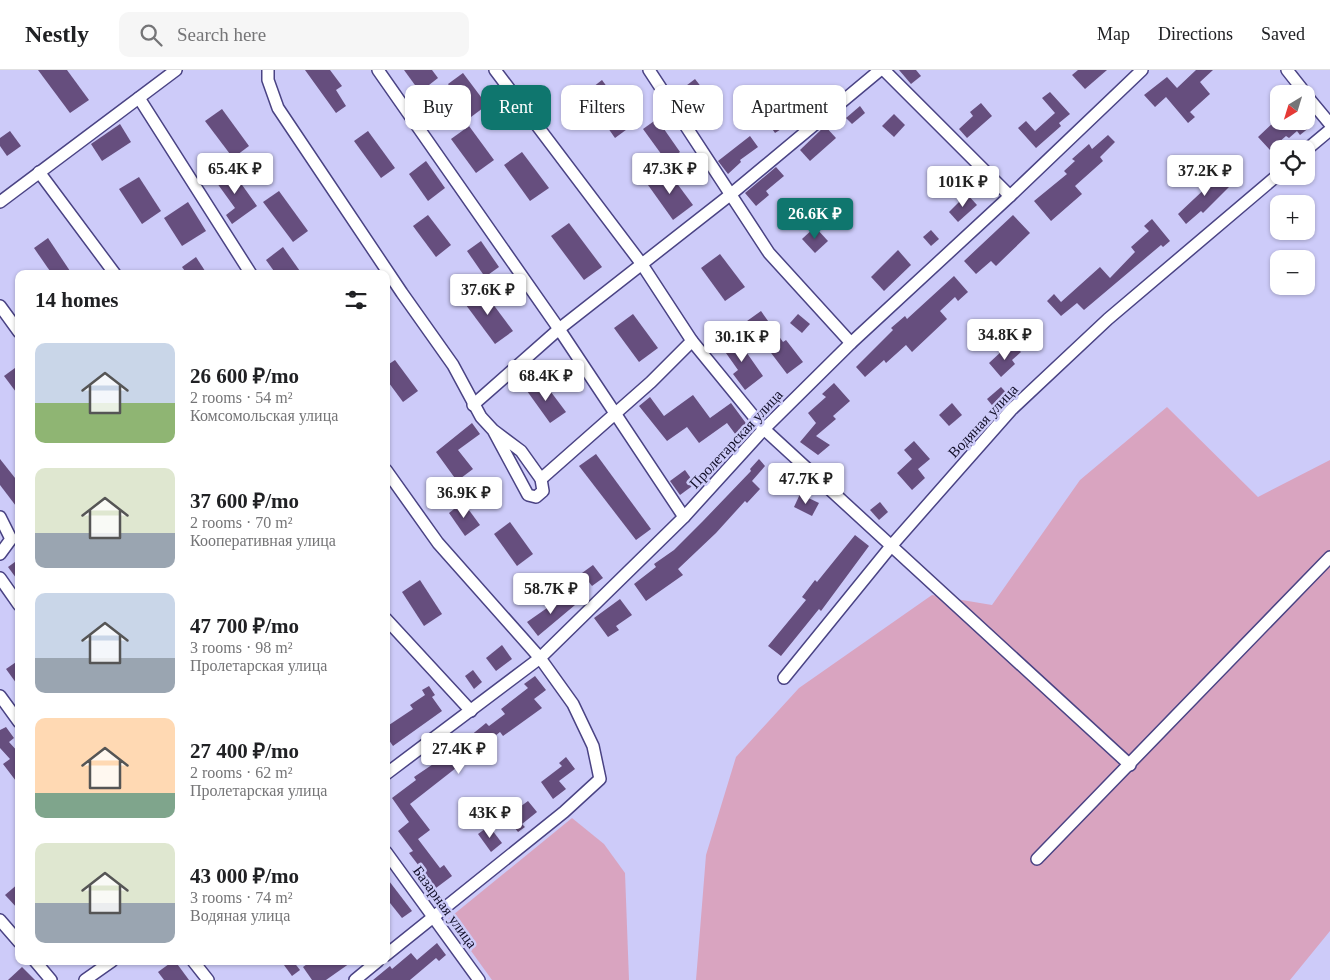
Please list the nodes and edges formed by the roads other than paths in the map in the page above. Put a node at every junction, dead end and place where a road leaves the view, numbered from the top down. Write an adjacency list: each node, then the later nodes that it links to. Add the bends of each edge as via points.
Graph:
1 (176, 70): 11 (street)
2 (268, 70): 24 (street, via 268,80 278,108)
3 (378, 70): 28 (street)
4 (496, 70): 21 (street)
5 (649, 70): 18 (street)
6 (880, 70): 18 (street)
7 (884, 70): 19 (street)
8 (1142, 70): 19 (street, Пролетарская улица)
9 (1287, 70): 10 (street)
10 (1299, 85)
11 (139, 98): 16 (street); 23 (street)
12 (1315, 105): 13 (street)
13 (1330, 124)
14 (1330, 130): 15 (street)
15 (1315, 142)
16 (39, 172): 20 (street); 22 (street)
17 (1270, 182): 39 (street, Водяная улица, via 1108,319 1011,410)
18 (730, 195): 21 (street); 30 (street, via 769,253)
19 (1010, 196): 30 (street, Пролетарская улица)
20 (0, 202)
21 (641, 263): 28 (street); 29 (street)
22 (112, 270)
23 (248, 270)
24 (387, 270)
25 (390, 275): 31 (street, via 454,365)
26 (0, 306): 27 (street)
27 (15, 327)
28 (558, 329): 31 (street); 32 (street)
29 (692, 341): 32 (street); 33 (street)
30 (851, 343): 33 (street, Пролетарская улица)
31 (473, 405): 34 (street)
32 (615, 412): 36 (street); 38 (street)
33 (764, 429): 38 (street, Пролетарская улица); 39 (street)
34 (493, 430): 36 (street, via 520,451); 36 (street, via 528,495 536,496 543,492)
35 (390, 476): 45 (street, via 438,543)
36 (541, 479)
37 (0, 517): 40 (street, via 11,539)
38 (684, 517): 45 (street, Пролетарская улица)
39 (892, 545): 46 (street, Водяная улица); 50 (street)
40 (0, 554)
41 (1330, 557): 50 (street)
42 (0, 578): 43 (street)
43 (15, 599)
44 (390, 623): 48 (street)
45 (540, 658): 48 (street, Пролетарская улица); 54 (street, via 573,704 593,746 600,779 564,812)
46 (784, 678)
47 (0, 696): 49 (street)
48 (471, 711): 51 (street, Пролетарская улица)
49 (15, 717)
50 (1130, 765): 53 (street)
51 (390, 771)
52 (390, 858): 54 (street, Базарная улица)
53 (1037, 859)
54 (433, 917): 57 (street); 66 (street, Базарная улица)
55 (0, 920): 56 (street)
56 (15, 937)
57 (390, 952)
58 (38, 965): 62 (street)
59 (106, 965): 63 (street)
60 (196, 965): 64 (street)
61 (373, 965): 65 (street)
62 (50, 980)
63 (85, 980)
64 (208, 980)
65 (355, 980)
66 (479, 980)

